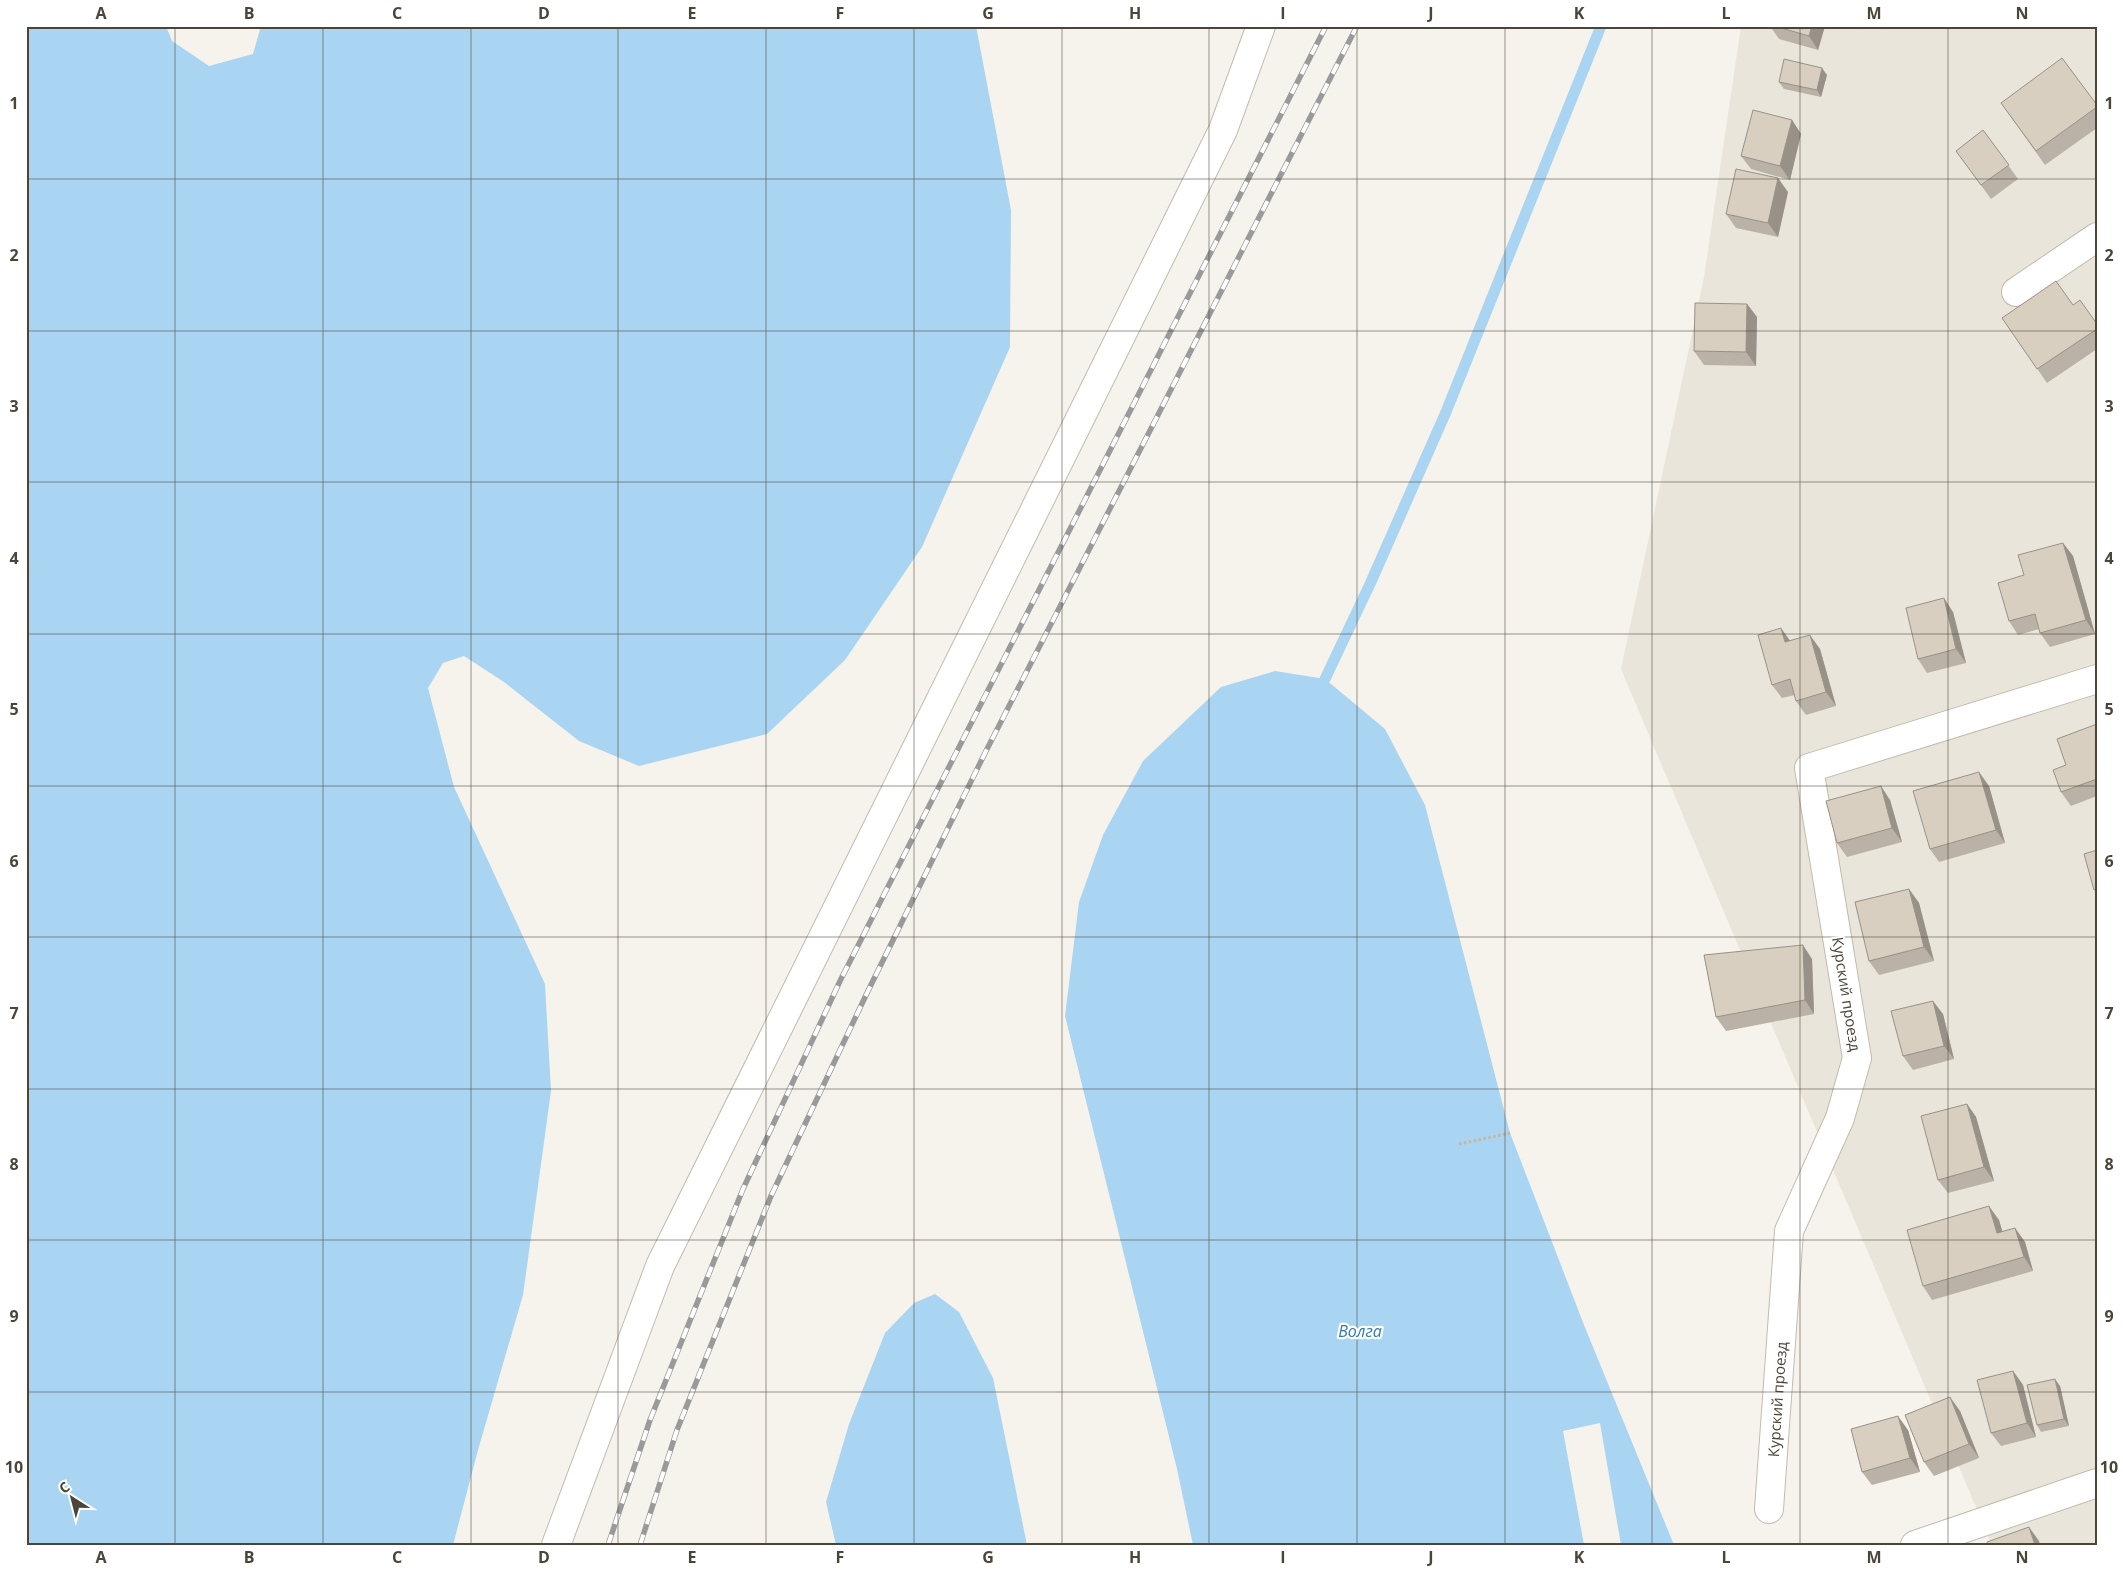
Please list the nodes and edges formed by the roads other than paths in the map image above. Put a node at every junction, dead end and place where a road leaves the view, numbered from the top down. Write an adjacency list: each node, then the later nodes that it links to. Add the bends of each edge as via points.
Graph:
1 (1261, 26): 7 (street, via 1223,130 660,1266)
2 (2097, 238): 3 (street)
3 (2016, 292)
4 (2097, 679): 6 (street, Курский проезд, via 1809,768 1857,1058 1840,1118 1789,1231)
5 (2097, 1483): 8 (street)
6 (1769, 1509)
7 (556, 1545)
8 (1915, 1545)

